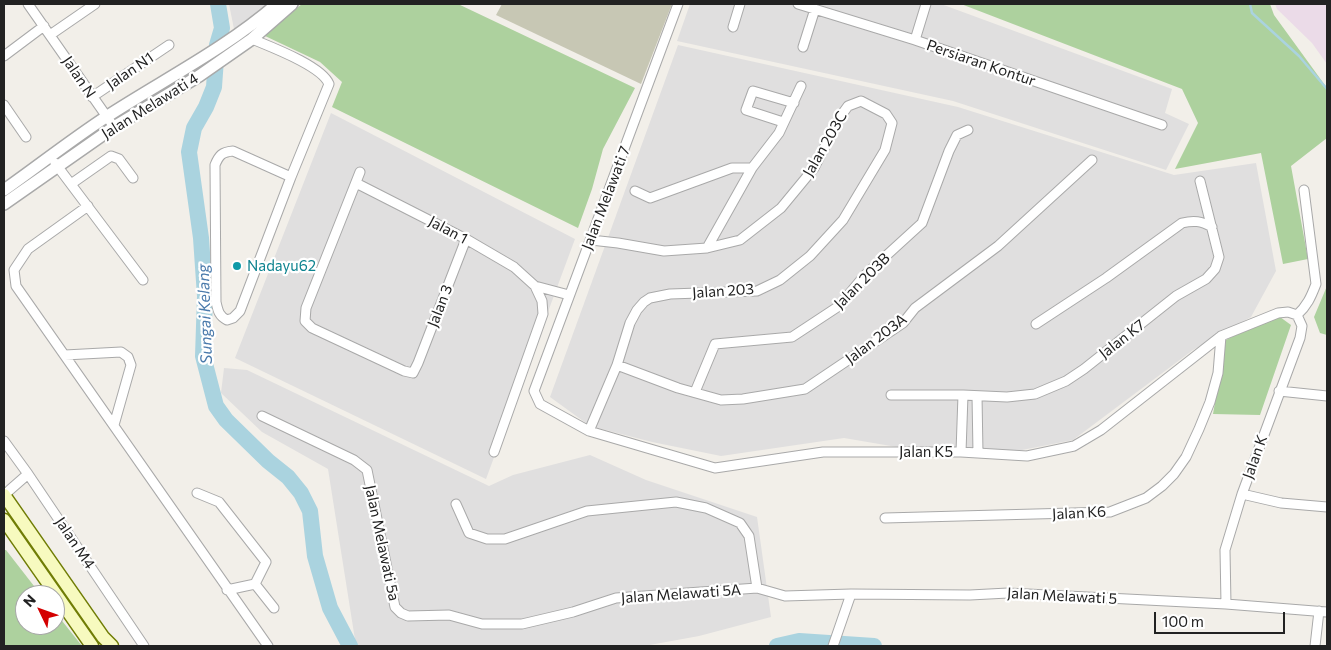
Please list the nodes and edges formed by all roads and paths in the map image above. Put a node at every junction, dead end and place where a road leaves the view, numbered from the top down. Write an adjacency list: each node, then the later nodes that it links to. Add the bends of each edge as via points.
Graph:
1 (28, 4): 10 (street, Jalan N)
2 (96, 4): 12 (street)
3 (277, 4): 17 (street, Jalan Melawati 4)
4 (292, 4): 13 (street, Jalan Melawati 4)
5 (678, 4): 46 (street, Jalan Melawati 7)
6 (740, 4): 11 (street)
7 (798, 4): 9 (street, Persiaran Kontur)
8 (926, 4): 14 (street)
9 (815, 9): 14 (street, Persiaran Kontur); 16 (street)
10 (44, 26): 12 (street, Jalan N); 18 (street)
11 (733, 27)
12 (50, 35): 20 (street, Jalan N)
13 (252, 39): 17 (street, Jalan Melawati 4); 34 (street, via 302,62 323,75 329,84)
14 (914, 40): 26 (street, Persiaran Kontur)
15 (169, 45): 20 (street, Jalan N1)
16 (803, 46)
17 (223, 52): 24 (street, Jalan Melawati 4, via 194,64); 27 (street, Jalan Melawati 4, via 199,76)
18 (4, 56)
19 (801, 86): 21 (street)
20 (92, 97): 24 (street, Jalan N)
21 (794, 103): 25 (street); 25 (street, via 754,91 746,110)
22 (4, 105): 29 (street)
23 (873, 106): 47 (street, Jalan 203C, via 861,101 848,106 814,168 781,208 740,240); 55 (street, Jalan 203, via 886,114 892,123 884,150 843,220 810,256 780,280 757,291 670,294 650,298 637,310 630,324)
24 (106, 117): 27 (street, Jalan N); 31 (street, Jalan Melawati 4)
25 (783, 122): 32 (street, via 779,133)
26 (1162, 125)
27 (114, 128): 31 (street, Jalan Melawati 4)
28 (968, 130): 58 (street, Jalan 203B, via 957,135 949,151 922,223 865,275 839,306 792,338 715,344)
29 (26, 137)
30 (1092, 160): 58 (street, Jalan 203A, via 998,246 915,308 903,323 805,389 743,400 721,400)
31 (54, 161): 38 (street); 39 (street, Jalan Melawati 4); 42 (street, Jalan Melawati 4)
32 (752, 168): 41 (street, via 732,168 650,198); 47 (street)
33 (360, 172): 37 (street)
34 (291, 177): 34 (street, via 240,311 228,320 218,312 216,302 215,165 218,156 233,151)
35 (134, 178): 38 (street, via 119,159 111,156)
36 (1200, 181): 44 (street, Jalan K7)
37 (356, 183): 45 (street, Jalan 1); 45 (street, Jalan 3, via 306,308 305,321 312,328 413,373)
38 (71, 184): 43 (street)
39 (4, 190)
40 (1304, 190): 51 (street, via 1316,284 1311,299)
41 (636, 191)
42 (4, 204)
43 (88, 206): 48 (street); 54 (street, via 28,249 14,270 16,286)
44 (1212, 226): 52 (street, via 1193,220 1182,223); 61 (street, Jalan K7, via 1219,257 1215,269 1084,369 1066,381 1035,394)
45 (466, 239): 49 (street, Jalan 1, via 514,268)
46 (591, 240): 47 (street, Jalan 203C, via 664,250); 50 (street, Jalan Melawati 7)
47 (707, 248)
48 (143, 280)
49 (535, 286): 50 (street); 67 (street, via 543,314)
50 (569, 295): 56 (street, Jalan Melawati 7)
51 (1297, 315): 53 (street, Jalan K5, via 1278,313); 57 (street, Jalan K, via 1302,330)
52 (1036, 324)
53 (1221, 336): 69 (street, Jalan K5, via 1101,430 1074,446 1027,456); 76 (street, Jalan K6, via 1218,373 1199,429 1174,474 1146,498 1110,512)
54 (65, 355): 64 (street); 64 (street, via 121,352 128,357 131,365)
55 (617, 365): 58 (street, Jalan 203A); 65 (street, Jalan 203)
56 (534, 391): 65 (street, Jalan K5, via 540,404)
57 (1279, 391): 62 (street); 72 (street, Jalan K)
58 (695, 392)
59 (891, 395): 60 (street, Jalan K7)
60 (963, 395): 61 (street, Jalan K7); 68 (street)
61 (978, 396): 69 (street)
62 (1327, 396)
63 (262, 416): 85 (street, Jalan Melawati 5a, via 354,460 367,470 395,608)
64 (114, 425): 80 (street)
65 (589, 431): 68 (street, Jalan K5, via 715,468 823,452)
66 (4, 441): 70 (street, Jalan M4)
67 (494, 452)
68 (961, 452): 69 (street, Jalan K5)
69 (978, 453)
70 (28, 474): 73 (street); 88 (street, Jalan M4)
71 (197, 493): 78 (street, via 219,502 266,562)
72 (1242, 494): 75 (street, via 1281,503); 82 (street, Jalan K, via 1225,550)
73 (4, 495): 87 (main road)
74 (456, 504): 79 (street, via 469,533 505,539 587,511 676,502 706,508 740,524 749,536)
75 (1327, 507)
76 (885, 518)
77 (4, 520): 86 (main road)
78 (255, 584): 80 (street); 83 (street)
79 (757, 588): 81 (street, Jalan Melawati 5, via 785,596); 85 (street, Jalan Melawati 5A, via 616,598 522,624 482,624 449,615 408,616)
80 (227, 590): 89 (street)
81 (851, 594): 82 (street, Jalan Melawati 5, via 1008,593); 90 (street)
82 (1226, 604): 84 (street, Jalan Melawati 5)
83 (274, 608)
84 (1323, 612): 91 (street)
85 (401, 613)
86 (92, 646)
87 (112, 646)
88 (144, 646)
89 (268, 646)
90 (833, 646)
91 (1315, 646)

